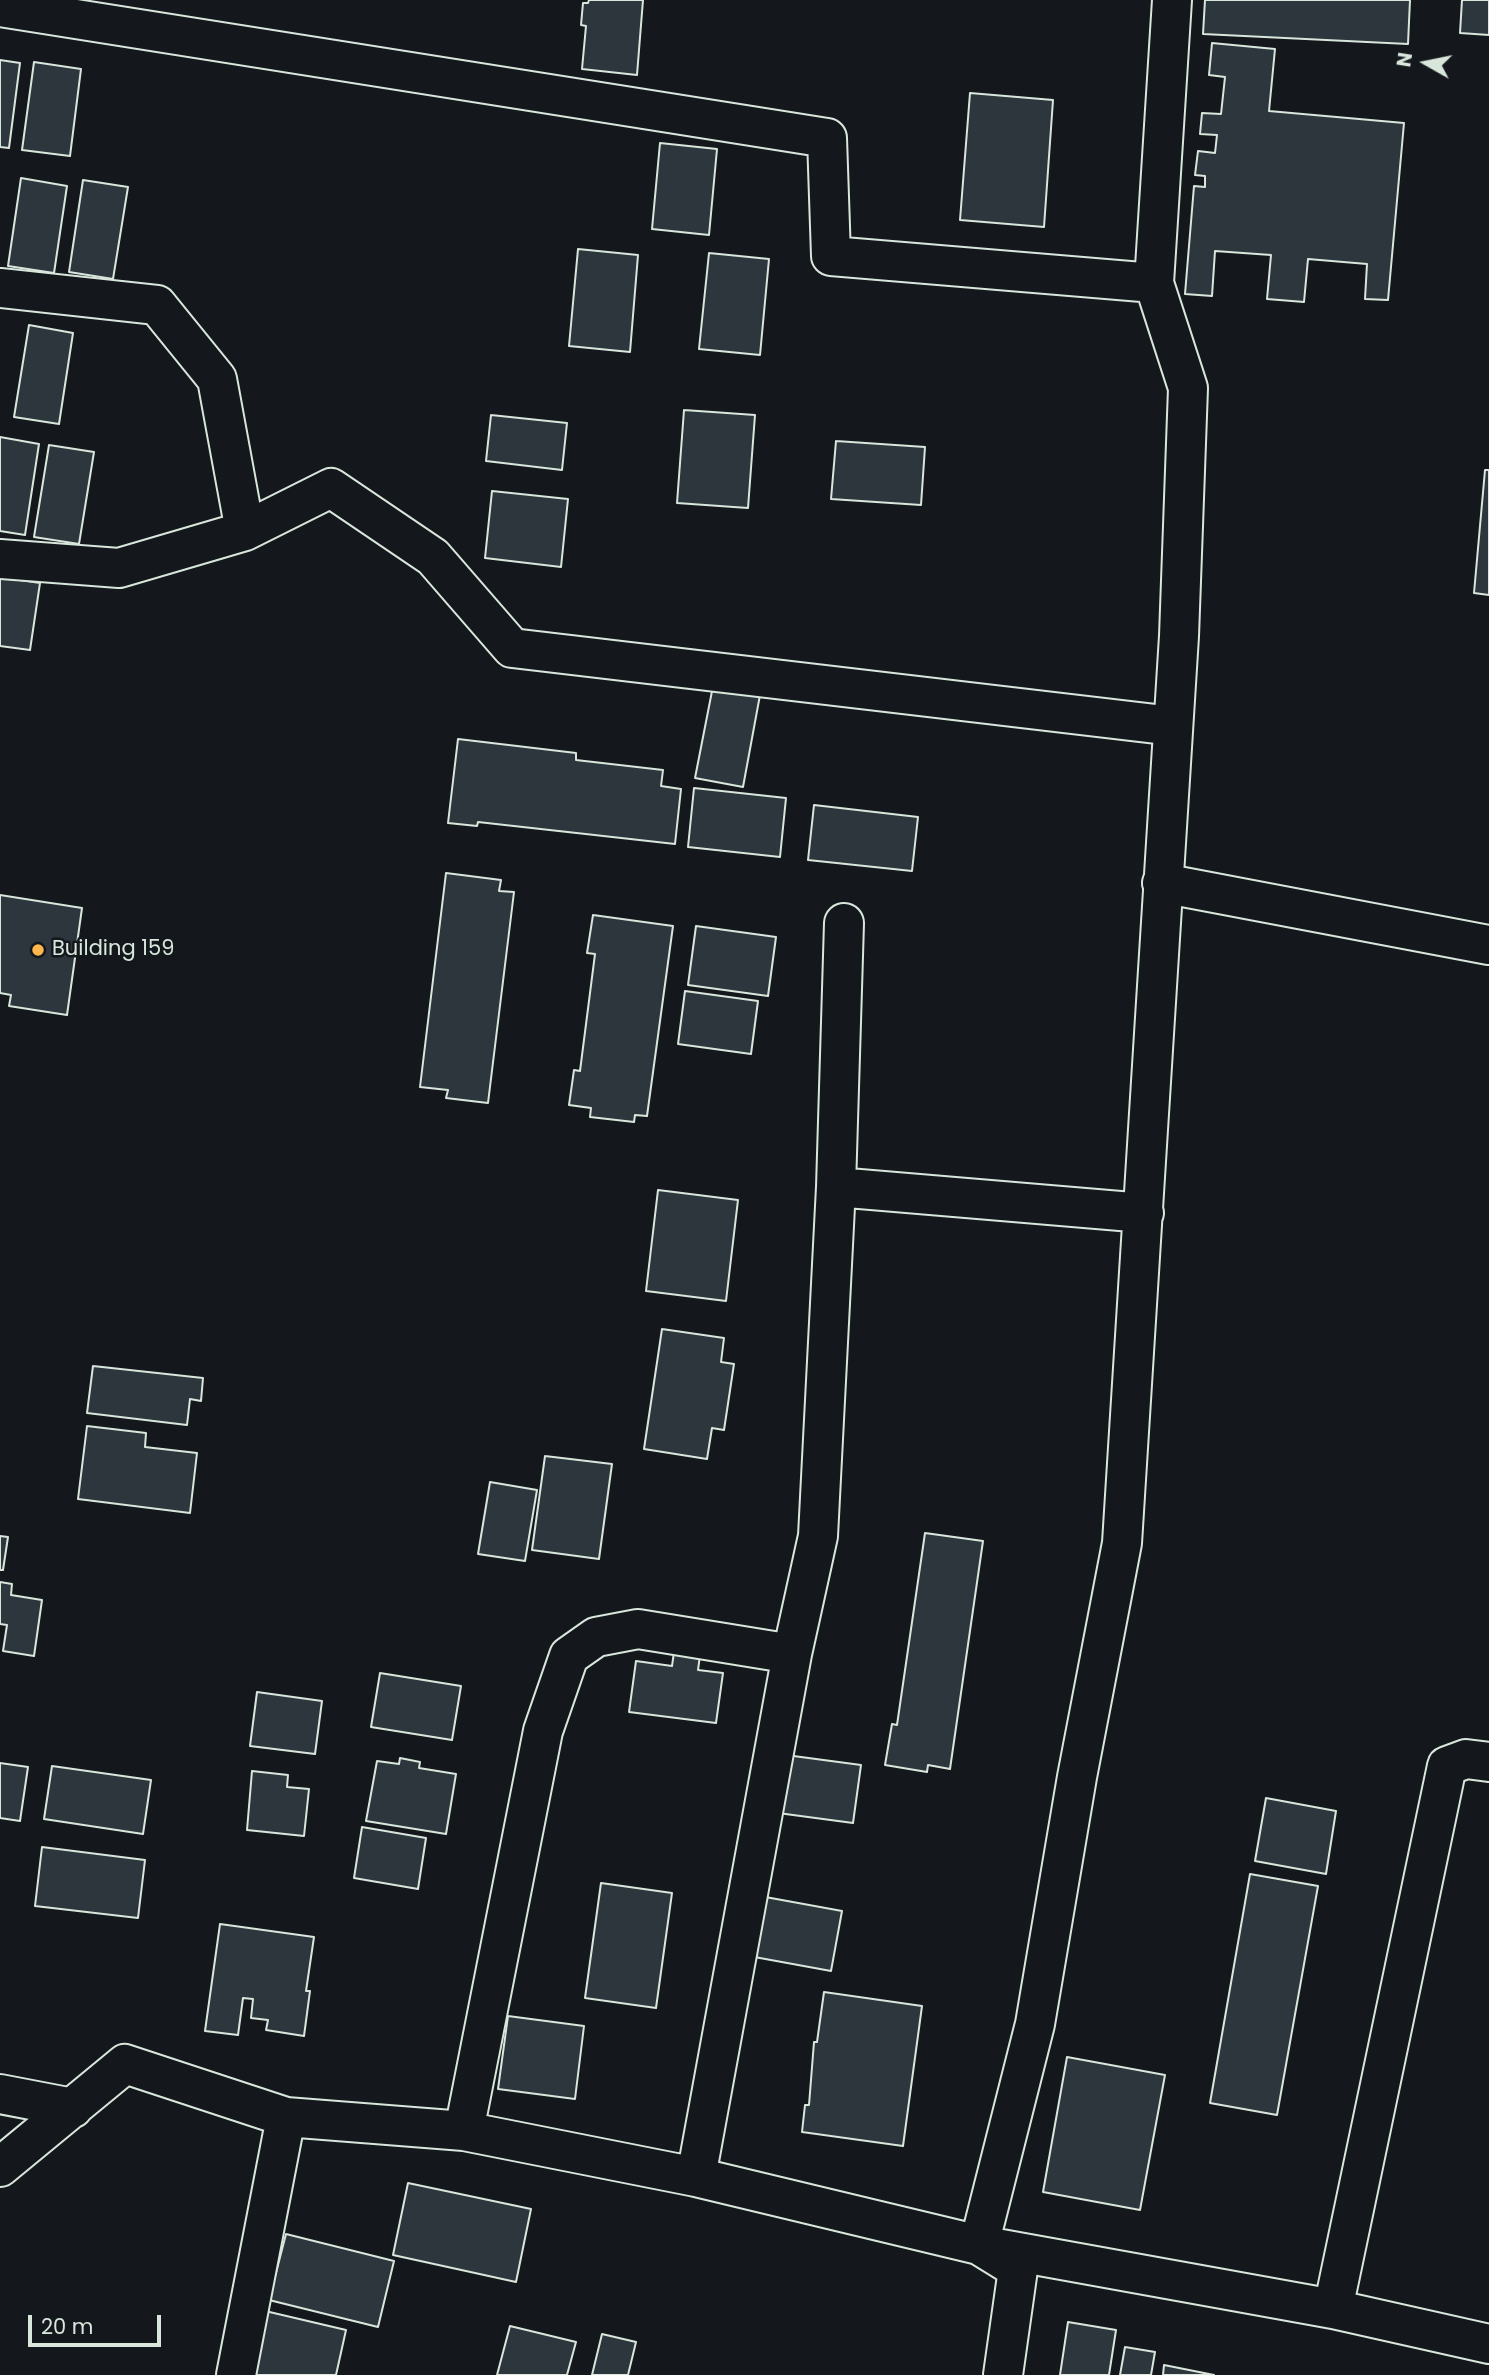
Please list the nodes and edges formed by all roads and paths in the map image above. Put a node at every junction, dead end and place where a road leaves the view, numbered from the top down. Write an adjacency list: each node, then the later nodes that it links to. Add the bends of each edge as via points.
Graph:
1 (1172, 0): 3 (street)
2 (11, 6): 3 (street, via 827,138 831,256)
3 (1154, 283): 7 (street, via 1188,388)
4 (0, 288): 5 (street, via 157,305 217,379)
5 (245, 531): 6 (street, via 119,568); 7 (street, via 331,488 433,557 512,649)
6 (0, 559)
7 (1173, 726): 8 (street)
8 (1162, 883): 10 (street); 12 (street)
9 (844, 923): 11 (street)
10 (1489, 945)
11 (836, 1187): 12 (street); 13 (street, via 818,1536)
12 (1144, 1213): 21 (street, via 1122,1543 1035,2024)
13 (792, 1654): 18 (street, via 638,1629 596,1637 569,1656 542,1731); 20 (street)
14 (1489, 1762): 22 (street, via 1466,1759 1447,1766)
15 (0, 2094): 16 (street)
16 (73, 2108): 17 (street, via 125,2064); 19 (street)
17 (286, 2117): 18 (street); 24 (street)
18 (464, 2131): 20 (street)
19 (0, 2167)
20 (696, 2177): 21 (street)
21 (979, 2245): 22 (street); 25 (street, via 1018,2269)
22 (1333, 2309): 23 (street)
23 (1489, 2344)
24 (236, 2375)
25 (1003, 2375)

